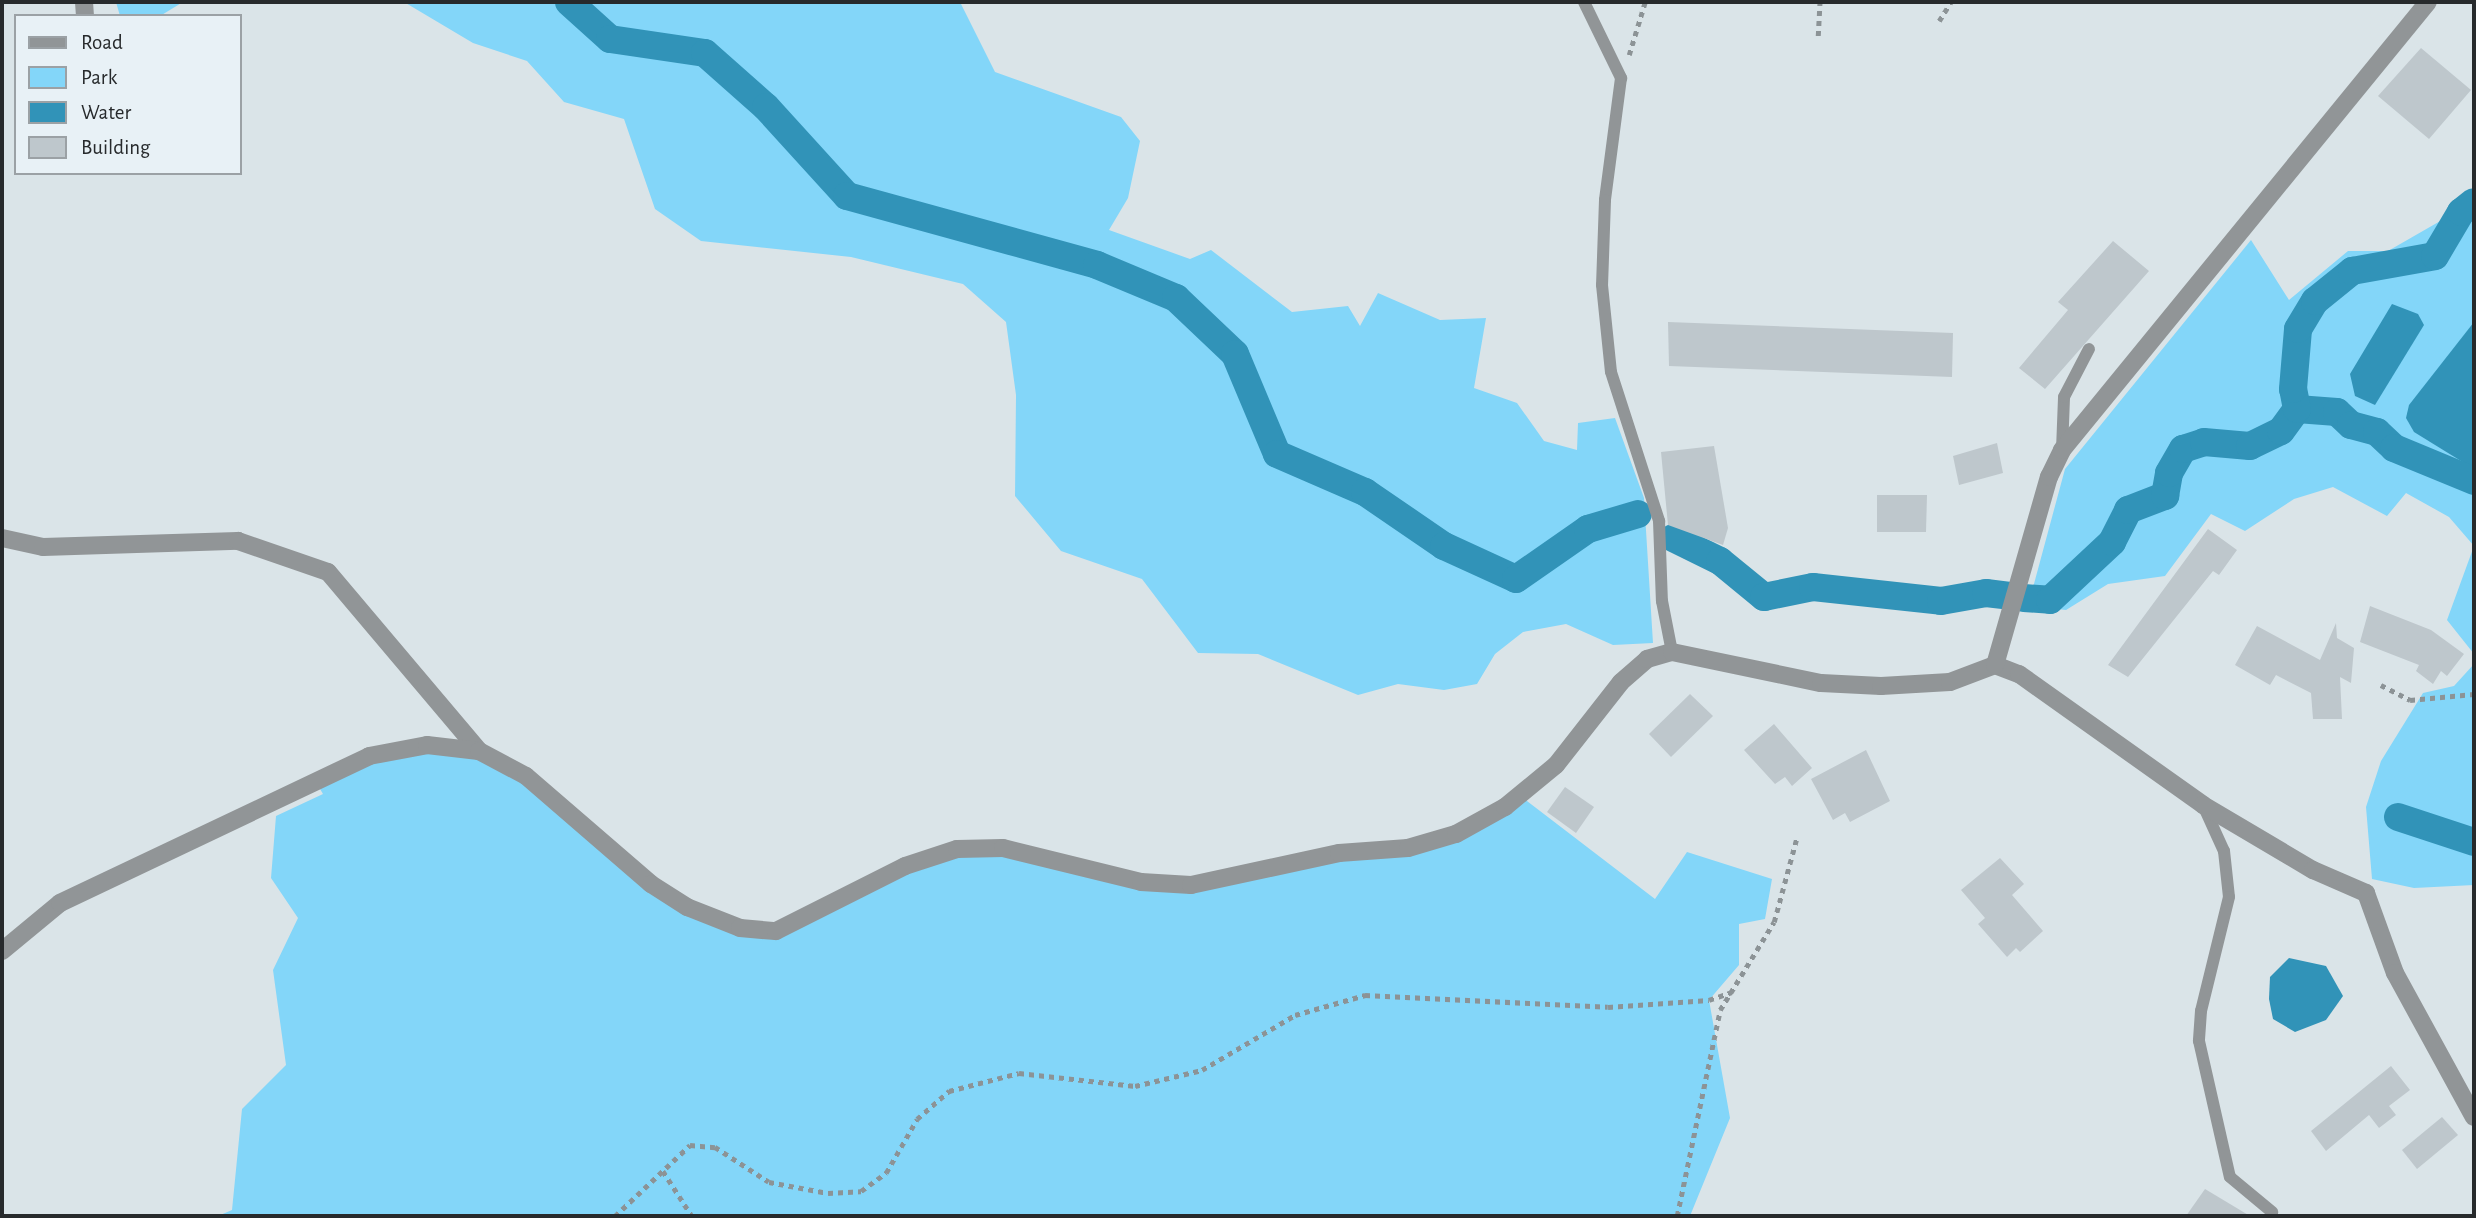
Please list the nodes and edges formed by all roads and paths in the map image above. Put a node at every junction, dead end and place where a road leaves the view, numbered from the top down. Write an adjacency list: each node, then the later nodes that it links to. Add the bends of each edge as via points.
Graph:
1 (1584, 2): 8 (lane)
2 (1644, 2): 8 (path)
3 (1820, 2): 7 (path)
4 (1951, 2): 6 (path)
5 (2428, 2): 10 (street)
6 (1939, 21)
7 (1818, 37)
8 (1621, 78): 12 (lane, via 1605,200 1602,285 1611,372 1659,521 1662,601)
9 (2089, 349): 10 (lane, via 2064,397)
10 (2062, 450): 13 (street, via 2049,477)
11 (2, 538): 16 (street, via 43,547 239,541 327,572)
12 (1672, 652): 13 (street, via 1821,683 1870,685 1950,682); 16 (street, via 1647,659 1621,682 1556,765 1505,807 1456,834 1408,848 1339,853 1191,885 1141,882 1003,848 957,849 905,866 776,931 740,928 687,907 651,884 526,776)
13 (1995, 665): 17 (street, via 2019,674)
14 (2381, 685): 15 (path, via 2410,700)
15 (2474, 694)
16 (479, 751): 19 (street, via 427,745 369,756 60,903)
17 (2203, 805): 21 (street, via 2313,870 2366,893 2395,973); 23 (lane, via 2224,851 2230,897 2201,1011 2199,1041 2230,1177)
18 (1797, 836): 20 (path, via 1773,922)
19 (2, 951)
20 (1732, 992): 22 (path, via 1709,1000 1608,1007 1365,995 1295,1015 1202,1070 1135,1086 1019,1073 949,1091 917,1119 886,1173 862,1191 828,1193 769,1182 715,1147 690,1145); 26 (path, via 1720,1010)
21 (2474, 1117)
22 (663, 1171): 24 (path); 25 (path)
23 (2272, 1212)
24 (615, 1216)
25 (692, 1216)
26 (1677, 1216)

